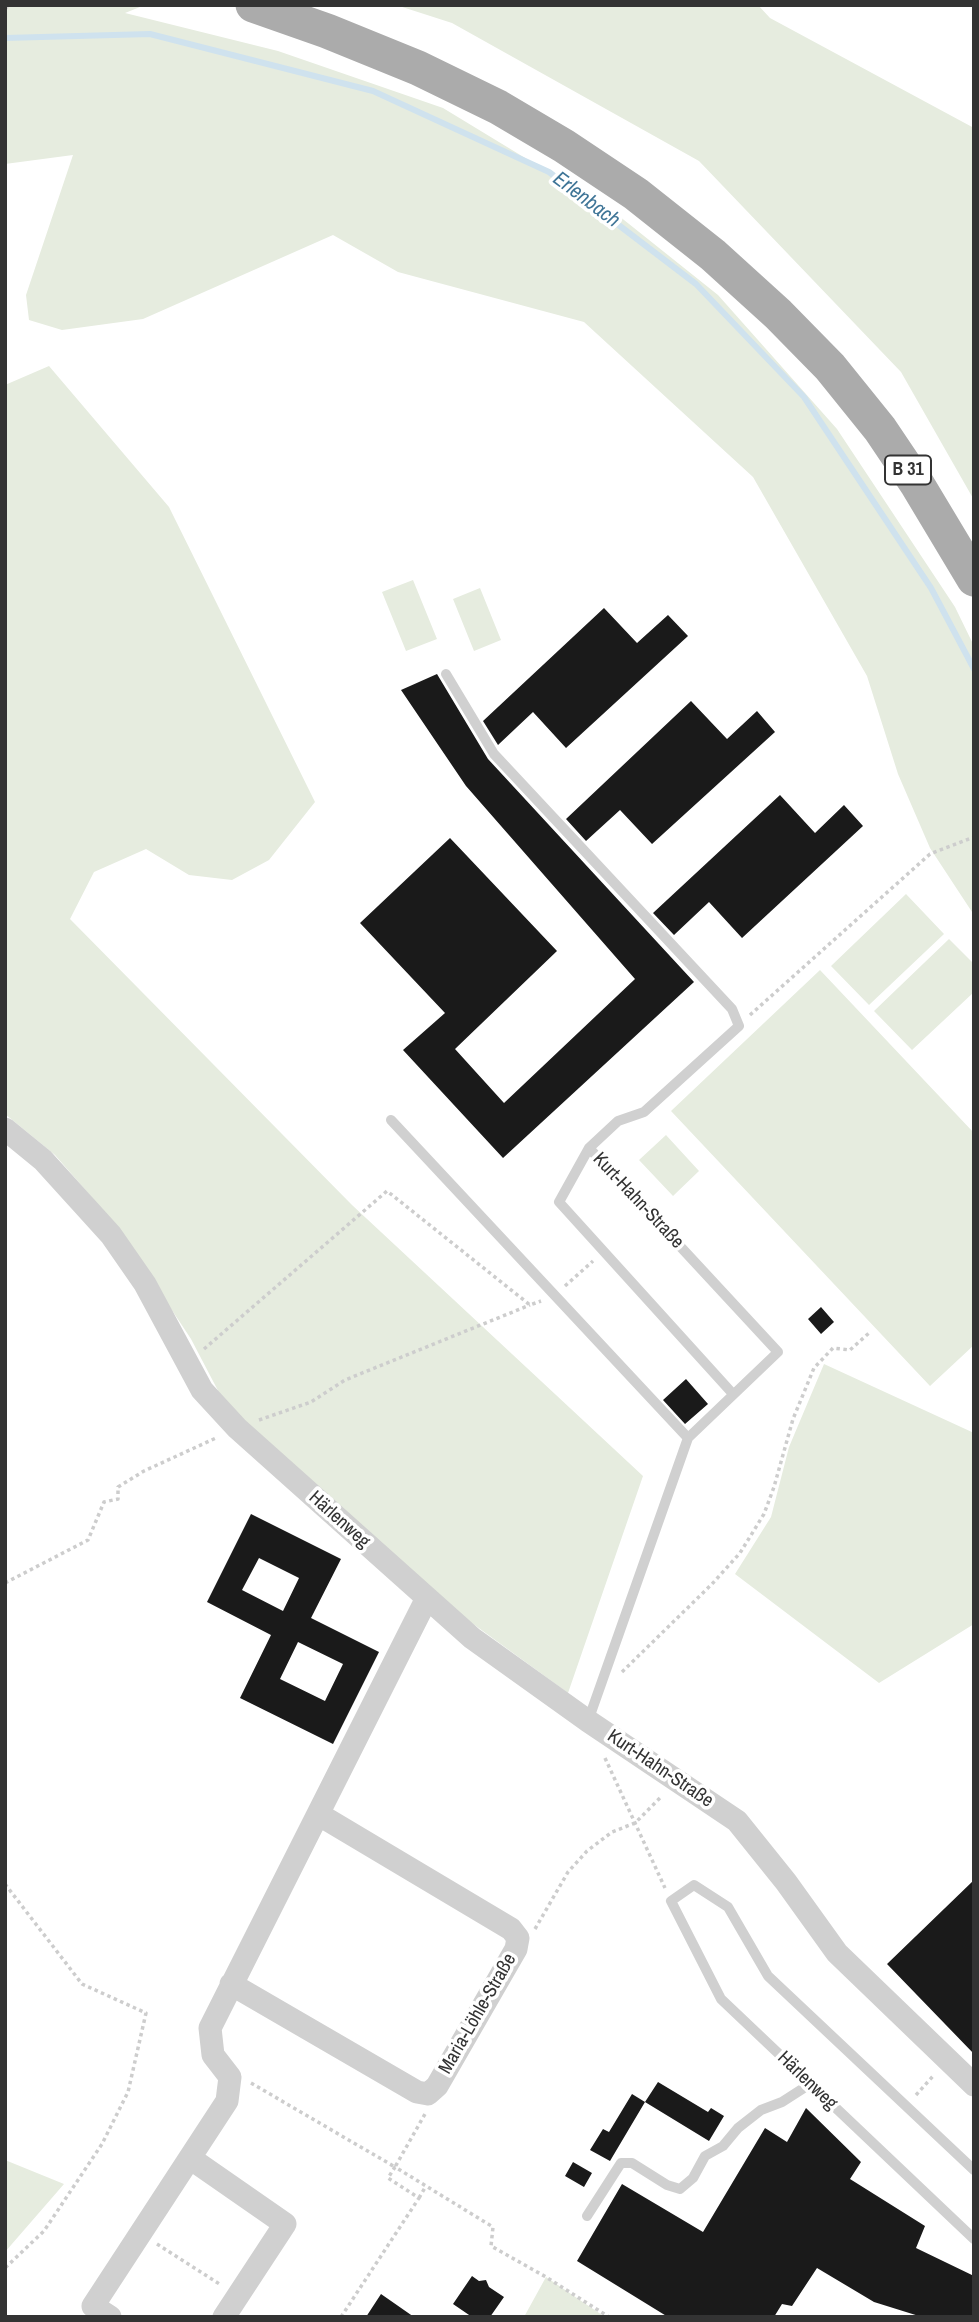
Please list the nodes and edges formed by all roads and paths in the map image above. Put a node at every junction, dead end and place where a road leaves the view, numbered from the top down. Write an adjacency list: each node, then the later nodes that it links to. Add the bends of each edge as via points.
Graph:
1 (9, 5): 3 (path)
2 (253, 5): 4 (main road, B 31, via 418,68 498,107 636,194 713,255 830,367 917,484)
3 (5, 9)
4 (974, 579)
5 (446, 674): 7 (lane, via 494,754 732,1009)
6 (974, 837): 7 (path, via 930,854)
7 (739, 1026): 10 (lane, via 644,1112 618,1121)
8 (391, 1120): 12 (lane)
9 (5, 1129): 15 (street, Härlenweg, via 43,1160 111,1235 145,1284)
10 (589, 1148): 11 (lane, Kurt-Hahn-Straße, via 559,1202); 16 (lane, Kurt-Hahn-Straße, via 778,1352)
11 (604, 1252): 12 (path); 16 (lane, Kurt-Hahn-Straße)
12 (555, 1296): 13 (path); 18 (lane)
13 (530, 1305): 15 (path, via 387,1191); 17 (path, via 345,1380 311,1402)
14 (869, 1333): 21 (path, via 850,1350 833,1348 814,1368 764,1514 740,1553 620,1674)
15 (187, 1364): 17 (street, Härlenweg, via 202,1390)
16 (733, 1394): 18 (lane, Kurt-Hahn-Straße)
17 (237, 1428): 19 (path, via 118,1487 118,1499 104,1502 88,1540); 20 (street, Härlenweg)
18 (688, 1438): 21 (lane, Kurt-Hahn-Straße)
19 (5, 1583)
20 (427, 1598): 22 (street, Härlenweg, via 472,1638); 24 (street)
21 (604, 1679): 22 (lane, Kurt-Hahn-Straße)
22 (588, 1721): 25 (path); 33 (street, Kurt-Hahn-Straße, via 737,1821 837,1952)
23 (661, 1797): 25 (path)
24 (318, 1814): 28 (street, Maria-Löhle-Straße, via 511,1928); 29 (street)
25 (635, 1823): 27 (path); 28 (path, via 612,1832 587,1851 568,1872 534,1931)
26 (5, 1884): 44 (path, via 82,1984 146,2013 128,2092 102,2144 44,2231)
27 (671, 1901): 32 (lane, Härlenweg, via 721,1999); 35 (lane, via 694,1885 728,1907 768,1976)
28 (518, 1938): 34 (street, Maria-Löhle-Straße, via 516,1949 437,2086)
29 (231, 1984): 30 (street, via 210,2028 214,2055); 34 (street, Maria-Löhle-Straße, via 417,2092)
30 (230, 2077): 36 (street, via 228,2101); 37 (path, via 240,2077)
31 (932, 2078): 35 (path)
32 (810, 2084): 41 (lane, via 738,2128 723,2146 705,2156 680,2189 632,2163 621,2163); 43 (lane, Härlenweg)
33 (974, 2085)
34 (428, 2094): 37 (path, via 428,2109)
35 (905, 2107): 38 (lane)
36 (190, 2158): 42 (street); 45 (street, via 285,2224)
37 (395, 2167): 39 (path); 40 (path, via 388,2178)
38 (974, 2170)
39 (426, 2186): 40 (path); 49 (path, via 493,2227 491,2246)
40 (419, 2197): 48 (path)
41 (587, 2216)
42 (140, 2234): 45 (path); 46 (street, via 93,2306)
43 (974, 2239)
44 (5, 2268)
45 (238, 2296): 47 (street)
46 (110, 2317)
47 (224, 2317)
48 (341, 2317)
49 (609, 2317)

